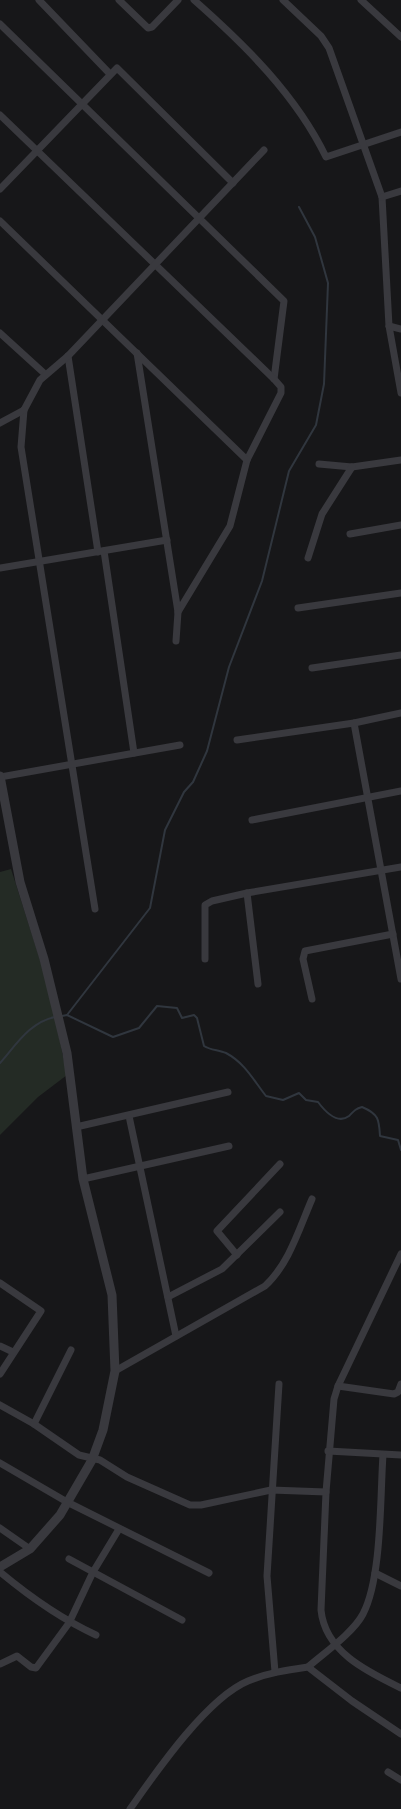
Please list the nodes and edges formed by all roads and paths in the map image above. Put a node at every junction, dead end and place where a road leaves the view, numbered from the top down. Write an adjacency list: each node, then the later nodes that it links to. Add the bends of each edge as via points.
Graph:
1 (39, 0): 9 (street)
2 (119, 0): 3 (street, via 148,28)
3 (178, 0)
4 (194, 0): 13 (street, via 270,74 316,135 326,156)
5 (283, 0): 13 (street, via 321,36 329,48)
6 (361, 0): 8 (street)
7 (0, 24): 10 (street)
8 (401, 37)
9 (110, 74): 10 (street); 16 (street, via 117,68)
10 (82, 104): 14 (street); 20 (street)
11 (0, 115): 14 (street)
12 (401, 132): 13 (street)
13 (363, 144): 19 (street)
14 (38, 150): 17 (street); 22 (street)
15 (264, 150): 16 (street)
16 (233, 182): 20 (street)
17 (0, 189)
18 (401, 191): 19 (street)
19 (382, 197): 24 (street)
20 (199, 218): 22 (street); 30 (street, via 284,301)
21 (0, 221): 23 (street)
22 (156, 264): 23 (street); 30 (street)
23 (102, 320): 27 (street); 28 (street)
24 (389, 326): 25 (street); 31 (street)
25 (401, 329)
26 (0, 333): 29 (street)
27 (137, 353): 34 (street); 40 (street)
28 (68, 356): 29 (street); 41 (street)
29 (45, 374): 32 (street)
30 (274, 379): 34 (street, via 281,387 281,393)
31 (401, 393)
32 (24, 410): 33 (street); 43 (street, via 22,447)
33 (0, 423)
34 (247, 460): 47 (street, via 230,526)
35 (401, 460): 37 (street)
36 (319, 464): 37 (street)
37 (352, 467): 42 (street, via 322,514)
38 (401, 526): 39 (street)
39 (350, 534)
40 (167, 540): 41 (street); 47 (street)
41 (101, 551): 43 (street); 55 (street)
42 (308, 558)
43 (39, 562): 44 (street); 56 (street)
44 (0, 568)
45 (401, 593): 46 (street)
46 (298, 608)
47 (178, 612): 48 (street)
48 (176, 641)
49 (401, 655): 50 (street)
50 (312, 668)
51 (401, 713): 52 (street)
52 (354, 723): 53 (street); 59 (street)
53 (237, 740)
54 (180, 745): 55 (street)
55 (134, 753): 56 (street)
56 (72, 764): 57 (street); 64 (street)
57 (0, 776): 72 (street, via 20,882 64,1038)
58 (401, 791): 59 (street)
59 (368, 798): 60 (street); 62 (street)
60 (252, 820)
61 (401, 867): 62 (street)
62 (381, 871): 63 (street); 65 (street)
63 (247, 893): 66 (street, via 205,905); 68 (street)
64 (95, 909)
65 (393, 934): 67 (street); 69 (street, via 305,951 303,959)
66 (205, 959)
67 (401, 980)
68 (258, 984)
69 (312, 999)
70 (228, 1092): 71 (street)
71 (128, 1116): 72 (street); 75 (street)
72 (76, 1127): 76 (street)
73 (229, 1146): 75 (street)
74 (280, 1164): 80 (street, via 217,1231)
75 (140, 1166): 76 (street); 82 (street)
76 (82, 1178): 87 (street, via 112,1295)
77 (312, 1199): 83 (street, via 289,1253 273,1279)
78 (280, 1212): 80 (street)
79 (401, 1254): 91 (street)
80 (237, 1255): 82 (street, via 210,1277)
81 (0, 1283): 86 (street, via 41,1311)
82 (168, 1297): 83 (street)
83 (176, 1336): 87 (street)
84 (0, 1346): 86 (street)
85 (71, 1350): 93 (street)
86 (13, 1352): 88 (street)
87 (115, 1371): 97 (street, via 103,1430)
88 (0, 1374)
89 (279, 1384): 99 (street)
90 (401, 1384): 91 (street, via 394,1394)
91 (338, 1386): 94 (street)
92 (0, 1405): 93 (street)
93 (34, 1424): 97 (street, via 79,1455)
94 (328, 1451): 95 (street); 100 (street)
95 (383, 1455): 96 (street); 109 (street)
96 (401, 1455)
97 (92, 1460): 99 (street, via 100,1460 128,1477 190,1505); 101 (street)
98 (0, 1463): 101 (street)
99 (271, 1490): 100 (street); 118 (street, via 267,1576)
100 (326, 1492): 115 (street, via 321,1610)
101 (67, 1502): 103 (street); 104 (street, via 52,1527)
102 (0, 1528): 104 (street)
103 (119, 1529): 108 (street); 110 (street)
104 (30, 1549): 106 (street)
105 (68, 1559): 108 (street)
106 (0, 1567)
107 (0, 1572): 113 (street, via 26,1594)
108 (93, 1572): 112 (street); 113 (street)
109 (375, 1573): 111 (street); 115 (street, via 363,1615)
110 (209, 1574)
111 (401, 1586)
112 (182, 1620)
113 (69, 1622): 114 (street); 116 (street, via 36,1668 17,1656)
114 (96, 1635)
115 (335, 1644): 117 (street); 119 (street, via 362,1669)
116 (0, 1664)
117 (308, 1667): 118 (street); 120 (street)
118 (274, 1672): 123 (street, via 248,1681 223,1697 183,1740)
119 (401, 1688)
120 (401, 1734)
121 (388, 1772): 122 (street)
122 (401, 1780)
123 (130, 1809)

